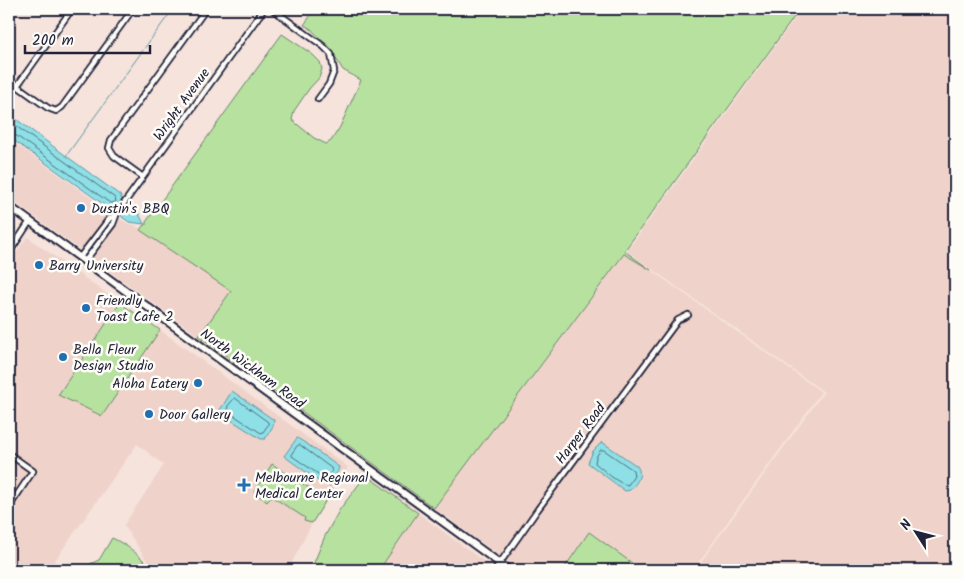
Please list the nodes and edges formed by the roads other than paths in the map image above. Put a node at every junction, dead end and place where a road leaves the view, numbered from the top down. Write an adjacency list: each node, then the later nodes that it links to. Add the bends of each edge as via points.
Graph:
1 (72, 9): 7 (street)
2 (133, 9): 7 (street, via 56,111)
3 (206, 9): 9 (street, via 111,140 109,148 114,156)
4 (264, 9): 9 (street, Wright Avenue)
5 (272, 9): 8 (street, via 331,54 334,71 330,84)
6 (9, 80): 7 (street)
7 (17, 86)
8 (318, 99)
9 (143, 176): 13 (street, Wright Avenue, via 113,224)
10 (9, 206): 11 (main road, North Wickham Road)
11 (30, 221): 12 (street); 13 (main road, North Wickham Road)
12 (9, 253)
13 (83, 259): 17 (main road, North Wickham Road)
14 (688, 315): 17 (street, Harper Road, via 678,320 542,502)
15 (9, 454): 16 (street, via 33,471)
16 (9, 508)
17 (500, 564): 18 (street, Harper Road); 19 (main road, North Wickham Road)
18 (495, 570)
19 (509, 570)

